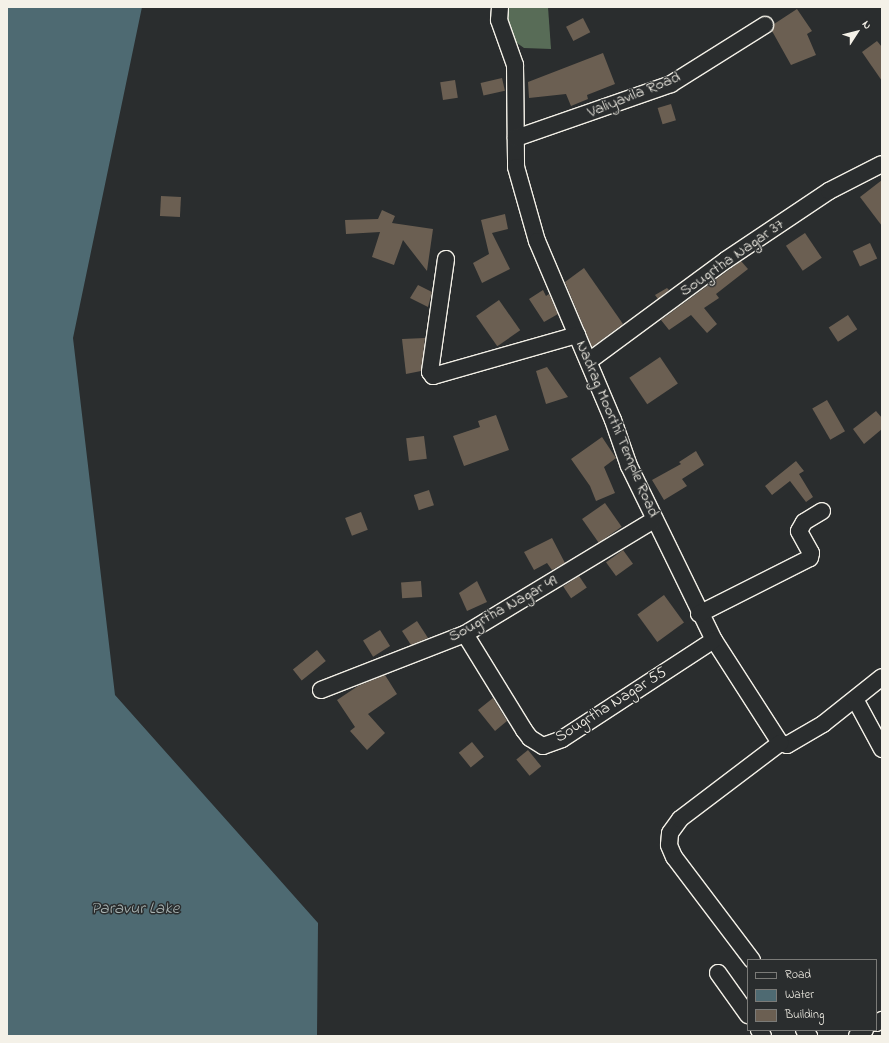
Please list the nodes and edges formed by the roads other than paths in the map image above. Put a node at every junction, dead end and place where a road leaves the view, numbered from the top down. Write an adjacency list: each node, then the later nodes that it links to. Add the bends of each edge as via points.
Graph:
1 (500, 7): 3 (street, Nadrag Moorthi Temple Road, via 499,20 515,65)
2 (764, 25): 3 (street, Valiyavila Road, via 671,84)
3 (516, 138): 6 (street, Nadrag Moorthi Temple Road, via 516,167 537,241)
4 (882, 164): 7 (street, Sougrtha Nagar 37, via 829,191 726,260)
5 (446, 259): 6 (street, via 430,372 433,376)
6 (577, 335): 7 (street, Nadrag Moorthi Temple Road)
7 (589, 361): 9 (street, Nadrag Moorthi Temple Road, via 629,466)
8 (822, 511): 10 (street, via 804,522 800,531 811,553 810,558)
9 (654, 520): 10 (street, Nadrag Moorthi Temple Road); 11 (street, Sougrtha Nagar 49)
10 (699, 614): 12 (street, Nadrag Moorthi Temple Road)
11 (465, 634): 12 (street, Sougrtha Nagar 55, via 524,730 542,746 562,740); 14 (street, Sougrtha Nagar 49)
12 (714, 640): 16 (street, Nadrag Moorthi Temple Road)
13 (882, 677): 15 (street)
14 (321, 690)
15 (855, 699): 16 (street, via 811,731 787,745); 17 (street)
16 (780, 743): 18 (street, via 680,819 670,833 669,845 674,857)
17 (882, 749)
18 (751, 959)
19 (718, 973): 20 (street)
20 (747, 1014)

